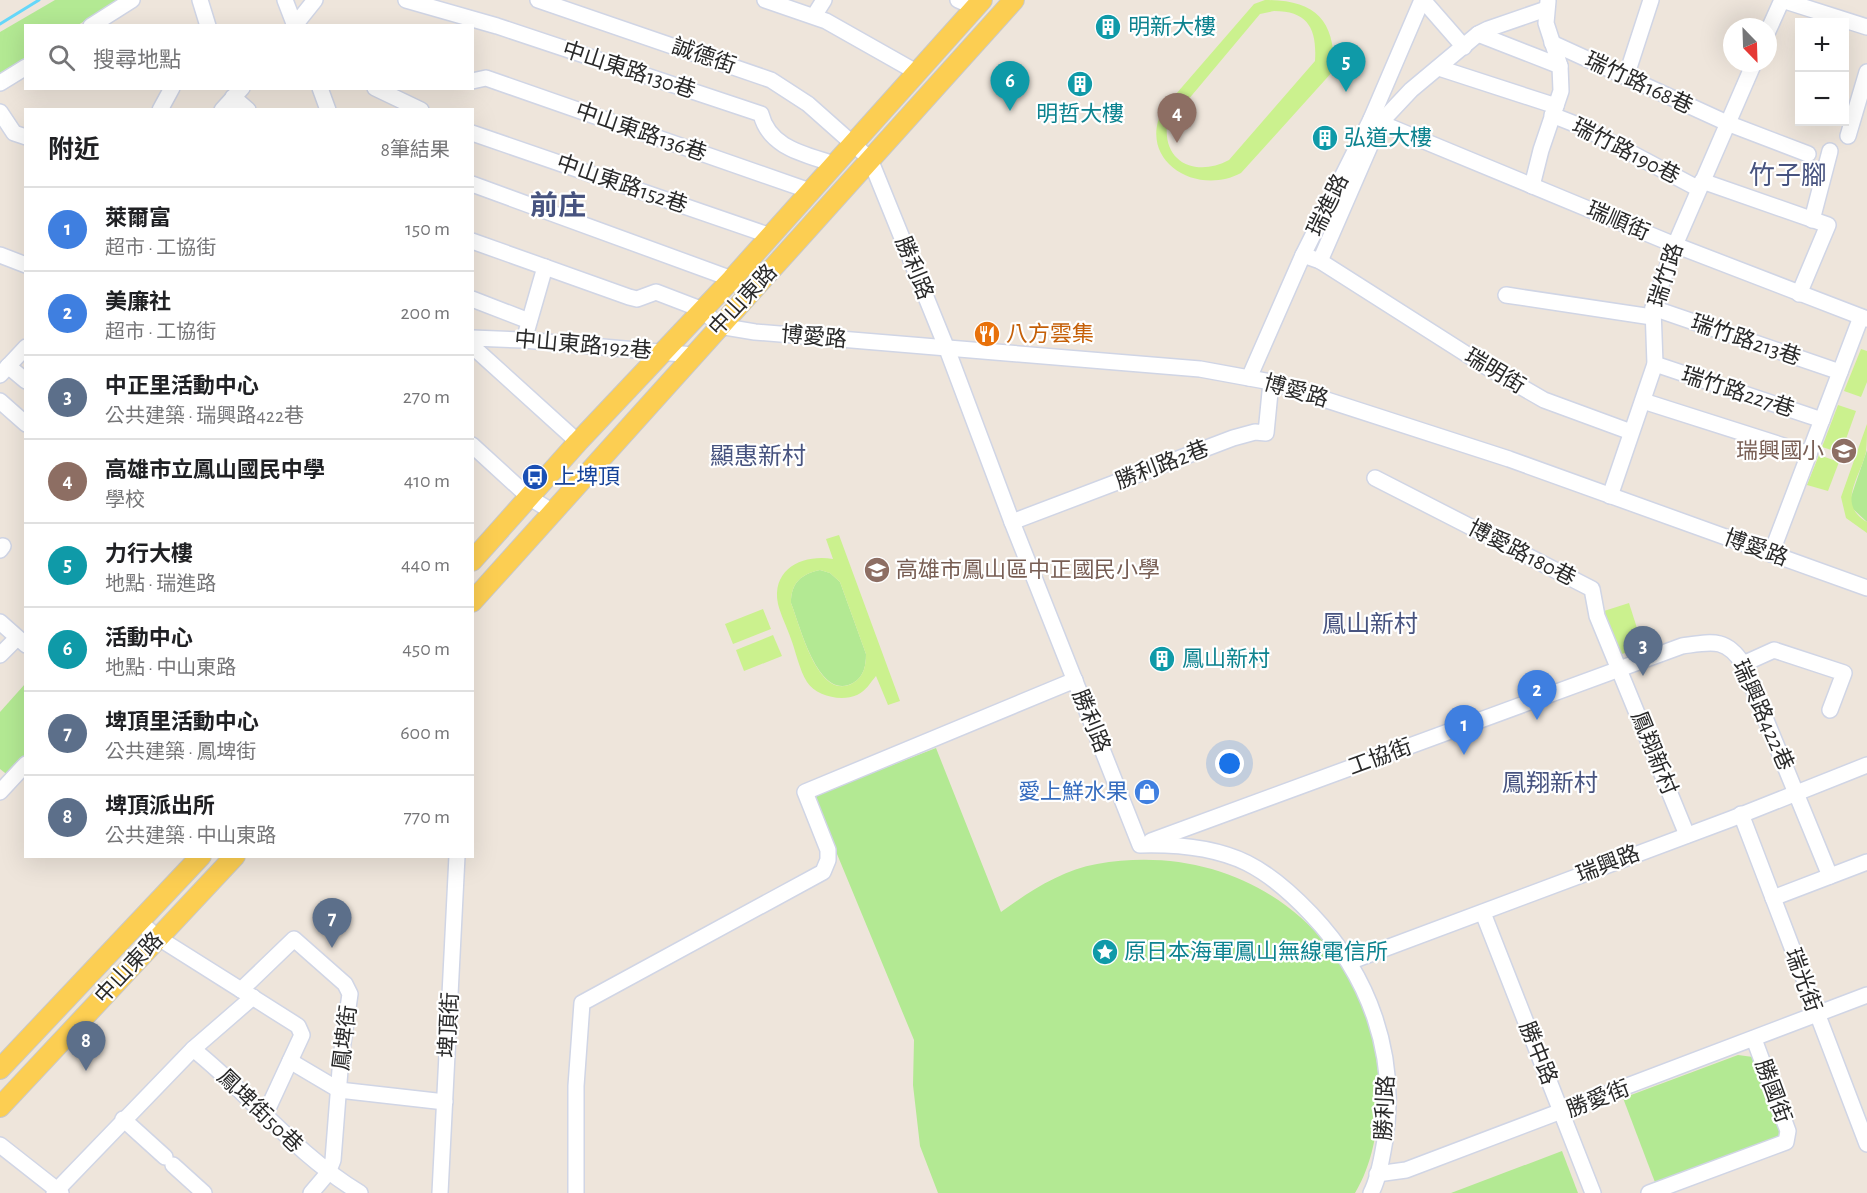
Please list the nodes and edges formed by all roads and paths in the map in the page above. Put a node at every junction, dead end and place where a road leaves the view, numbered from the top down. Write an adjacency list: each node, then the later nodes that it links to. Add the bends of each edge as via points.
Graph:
1 (132, 0): 19 (street)
2 (200, 0): 20 (street)
3 (285, 0): 21 (street)
4 (315, 0): 22 (street)
5 (406, 0): 56 (street, 中山東路130巷, via 761,114 769,134 786,147)
6 (765, 0): 15 (street)
7 (824, 0): 15 (street)
8 (1014, 0): 55 (main road, 中山東路)
9 (1422, 0): 26 (street); 47 (street, 瑞進路)
10 (1651, 0): 33 (street)
11 (1782, 0): 16 (street); 17 (street)
12 (543, 1): 52 (street, 誠德街, via 771,80 792,92)
13 (972, 3): 32 (main road, 中山東路)
14 (1547, 4): 24 (street); 25 (street, via 1545,23)
15 (814, 16): 32 (street)
16 (1774, 18)
17 (1829, 18)
18 (1849, 23): 23 (street)
19 (94, 24)
20 (207, 24)
21 (295, 24)
22 (296, 24)
23 (1867, 27)
24 (1478, 34): 26 (street); 27 (street)
25 (1552, 43): 27 (street); 33 (street, 瑞竹路168巷)
26 (1464, 47): 29 (street)
27 (1560, 66): 45 (street, via 1561,90)
28 (24, 68): 35 (street)
29 (1438, 68): 45 (street, 瑞竹路190巷); 47 (street)
30 (1750, 72): 48 (street, 瑞竹路)
31 (1867, 72): 51 (street)
32 (918, 73): 52 (main road, 中山東路)
33 (1626, 78): 48 (street, 瑞竹路168巷)
34 (474, 81): 60 (street, 中山東路136巷, via 486,78)
35 (0, 83)
36 (171, 90): 40 (street)
37 (321, 90): 43 (street)
38 (379, 90): 44 (street)
39 (238, 93): 41 (street); 42 (street)
40 (161, 108)
41 (224, 108)
42 (247, 108)
43 (327, 108)
44 (417, 108)
45 (1554, 110): 58 (street, 瑞竹路190巷); 59 (street)
46 (0, 112): 50 (street, via 14,133)
47 (1376, 121): 59 (street, 瑞順街); 66 (street, 瑞進路); 67 (street)
48 (1727, 123): 54 (street, 瑞竹路168巷); 58 (street, 瑞竹路)
49 (474, 134): 62 (street, 中山東路152巷)
50 (24, 136)
51 (1848, 136)
52 (853, 143): 55 (street, 勝利路); 56 (main road, 中山東路)
53 (1830, 151): 61 (street)
54 (1808, 154)
55 (870, 159): 72 (main road, 中山東路); 84 (street, 勝利路)
56 (834, 164): 60 (main road, 中山東路)
57 (474, 185): 70 (street)
58 (1701, 185): 61 (street, 瑞竹路190巷); 64 (street, 瑞竹路)
59 (1532, 186): 64 (street, 瑞順街)
60 (810, 190): 62 (main road, 中山東路)
61 (1812, 220): 71 (street, via 1828,225)
62 (771, 236): 70 (main road, 中山東路)
63 (474, 242): 69 (street)
64 (1675, 245): 71 (street, 瑞順街); 76 (street, 瑞竹路)
65 (0, 255): 68 (street)
66 (1303, 255): 67 (street, 瑞明街); 90 (street, 瑞進路)
67 (1320, 261): 97 (street, 瑞明街, via 1544,400)
68 (24, 264)
69 (545, 267): 75 (street, via 637,299 656,292); 78 (street)
70 (732, 279): 72 (street); 75 (main road, 中山東路)
71 (1799, 294): 77 (street, 瑞順街)
72 (749, 295): 79 (main road, 中山東路)
73 (1506, 295): 76 (street, 瑞竹路213巷)
74 (474, 300): 78 (street)
75 (703, 310): 79 (street); 85 (main road, 中山東路)
76 (1652, 312): 87 (street, 瑞竹路); 89 (street, 瑞竹路213巷)
77 (1864, 318): 89 (street)
78 (529, 321): 81 (street)
79 (719, 326): 84 (street, 博愛路); 86 (main road, 中山東路)
80 (474, 338): 81 (street, 中山東路192巷)
81 (524, 340): 85 (street, 中山東路192巷)
82 (474, 348): 98 (street)
83 (24, 349): 88 (street)
84 (947, 349): 90 (street, 博愛路, via 1200,369); 105 (street, 勝利路)
85 (662, 352): 86 (street, 中山東路192巷); 98 (main road, 中山東路)
86 (693, 355): 104 (main road, 中山東路)
87 (1654, 364): 94 (street, 瑞竹路); 95 (street, 瑞竹路227巷)
88 (4, 371): 91 (street)
89 (1840, 372): 95 (street)
90 (1249, 378): 92 (street, 博愛路)
91 (24, 380)
92 (1271, 382): 102 (street, 博愛路); 105 (street, 勝利路2巷, via 1266,433 1233,438)
93 (0, 401): 96 (street)
94 (1643, 401): 97 (street, 瑞竹路); 100 (street)
95 (1822, 420): 100 (street)
96 (24, 422)
97 (1631, 432): 102 (street, 瑞竹路)
98 (578, 442): 103 (main road, 中山東路)
99 (474, 447): 103 (street)
100 (1809, 454): 106 (street)
101 (1375, 478): 114 (street, 博愛路180巷, via 1592,589 1597,616)
102 (1610, 496): 106 (street, 博愛路)
103 (530, 498): 104 (street); 107 (main road, 中山東路)
104 (553, 512): 109 (main road, 中山東路)
105 (1012, 522): 115 (street, 勝利路)
106 (1771, 554): 108 (street, 博愛路)
107 (474, 559)
108 (1867, 588)
109 (474, 600)
110 (0, 622): 111 (street)
111 (21, 641): 112 (street)
112 (0, 655)
113 (1743, 664): 114 (street, 瑞興路422巷, via 1734,649 1713,642 1682,646); 116 (street, via 1774,650 1844,673); 119 (street, 瑞興路422巷)
114 (1621, 670): 122 (street, 鳳翔新村); 123 (street, 工協街)
115 (1075, 680): 123 (street, 勝利路); 157 (street, via 806,792 828,850 823,872 582,1004 576,1086)
116 (1830, 710)
117 (1867, 765): 119 (street, 瑞興路)
118 (24, 766): 120 (street)
119 (1797, 791): 121 (street, 瑞興路); 128 (street, 瑞興路422巷)
120 (0, 792)
121 (1741, 814): 122 (street, 瑞興路); 129 (street, 瑞光街)
122 (1686, 835): 130 (street, 瑞興路)
123 (1140, 845): 133 (street, 勝利路, via 1181,845 1247,863 1300,902)
124 (199, 858): 131 (main road, 中山東路)
125 (233, 858): 132 (main road, 中山東路)
126 (457, 858): 142 (street, 埤頂街)
127 (1867, 862): 128 (street)
128 (1830, 876): 129 (street)
129 (1773, 898): 136 (street, 瑞光街)
130 (1483, 913): 133 (street, 瑞興路); 144 (street, 勝中路)
131 (139, 921): 132 (street); 140 (main road, 中山東路)
132 (157, 937): 134 (street); 143 (main road, 中山東路)
133 (1349, 962): 150 (street, 勝利路, via 1374,1011 1386,1061 1387,1123)
134 (247, 994): 138 (street, 鳳埤街); 139 (street, 鳳埤街, via 298,1026 301,1031); 141 (street, 鳳埤街, via 294,939 345,984 351,1003)
135 (1867, 995): 136 (street, 勝愛街)
136 (1816, 1016): 137 (street, 勝愛街); 147 (street, 瑞光街)
137 (1754, 1039): 144 (street, 勝愛街); 160 (street, 勝國街, via 1788,1131 1786,1142)
138 (192, 1049): 145 (street, 鳳埤街50巷); 146 (street, 鳳埤街)
139 (290, 1061): 141 (street); 145 (street)
140 (0, 1069)
141 (339, 1089): 142 (street); 149 (street, 鳳埤街, via 335,1146)
142 (445, 1102): 156 (street, 埤頂街)
143 (0, 1107)
144 (1561, 1113): 150 (street, 勝愛街, via 1406,1170); 159 (street, 勝中路)
145 (265, 1116): 149 (street, 鳳埤街50巷)
146 (123, 1119): 151 (street, 鳳埤街); 152 (street)
147 (1867, 1144)
148 (0, 1145): 151 (street)
149 (323, 1170): 153 (street, 鳳埤街); 154 (street, 鳳埤街); 155 (street, 鳳埤街50巷)
150 (1377, 1174): 158 (street, 勝利路)
151 (57, 1192)
152 (204, 1193)
153 (304, 1193)
154 (311, 1193)
155 (360, 1193)
156 (440, 1193)
157 (576, 1193)
158 (1371, 1193)
159 (1593, 1193)
160 (1649, 1193)

